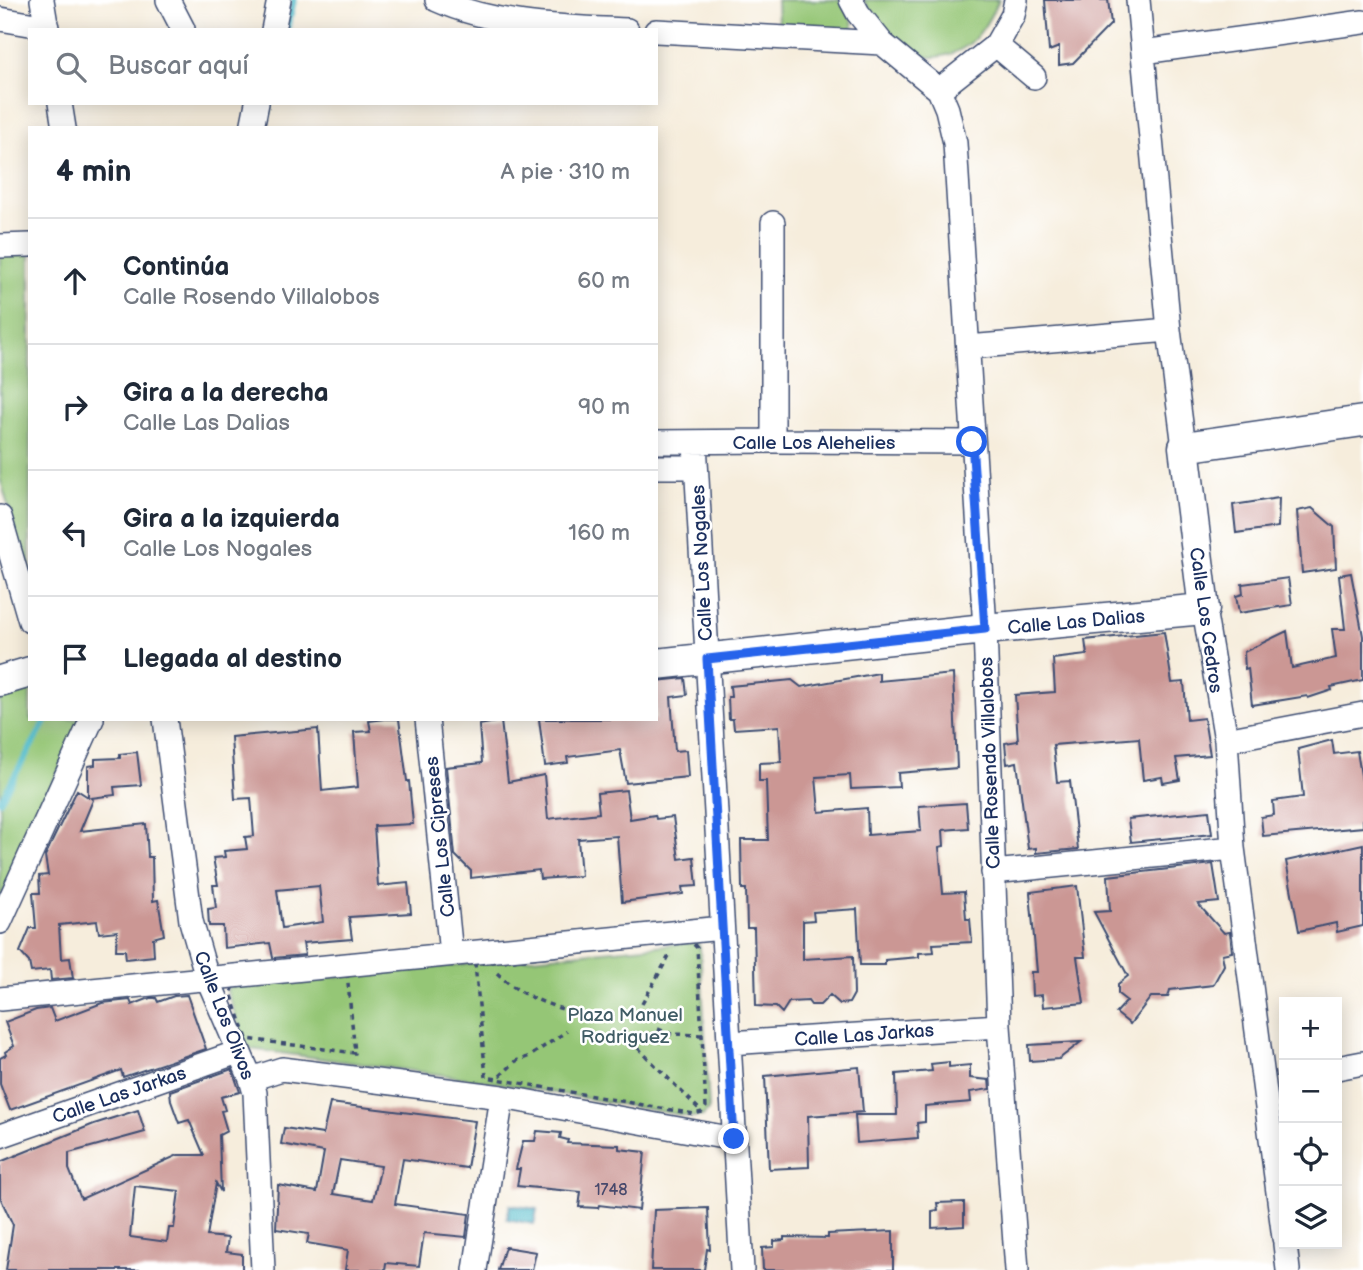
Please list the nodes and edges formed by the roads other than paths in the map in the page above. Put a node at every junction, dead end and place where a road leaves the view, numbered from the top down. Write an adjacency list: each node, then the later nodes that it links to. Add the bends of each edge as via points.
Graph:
1 (42, 0): 10 (street)
2 (168, 0): 11 (street)
3 (279, 0): 12 (street)
4 (437, 0): 13 (street, via 502,19)
5 (851, 0): 15 (street)
6 (1016, 0): 16 (street)
7 (1138, 0): 17 (street, Calle Los Cedros)
8 (0, 19): 10 (street)
9 (1363, 22): 17 (street)
10 (47, 28)
11 (182, 28)
12 (273, 28)
13 (604, 28)
14 (658, 31): 15 (street)
15 (882, 43): 19 (street)
16 (996, 46): 18 (street); 19 (street)
17 (1143, 52): 27 (street, Calle Los Cedros)
18 (1034, 77)
19 (939, 90): 28 (street, Calle Rosendo Villalobos, via 955,143)
20 (60, 105): 22 (street)
21 (257, 105): 23 (street)
22 (64, 126)
23 (251, 126)
24 (773, 223): 30 (street)
25 (28, 245): 26 (street)
26 (0, 246)
27 (1169, 330): 28 (street); 34 (street, Calle Los Cedros)
28 (968, 347): 32 (street, Calle Rosendo Villalobos)
29 (1363, 421): 34 (street)
30 (773, 440): 32 (street, Calle Los Alehelies); 33 (street, Calle Los Alehelies)
31 (658, 442): 33 (street, Calle Los Alehelies)
32 (972, 442): 40 (street, Calle Rosendo Villalobos)
33 (695, 443): 36 (street, Calle Los Nogales)
34 (1184, 447): 38 (street, Calle Los Cedros)
35 (658, 467): 36 (street)
36 (696, 467): 41 (street, Calle Los Nogales)
37 (0, 517): 39 (street)
38 (1204, 610): 40 (street, Calle Las Dalias); 49 (street, Calle Los Cedros)
39 (28, 614)
40 (985, 629): 41 (street, Calle Las Dalias); 51 (street, Calle Rosendo Villalobos)
41 (707, 659): 42 (street, Calle Las Dalias); 53 (street, Calle Los Nogales)
42 (658, 664)
43 (28, 673): 44 (street)
44 (0, 681)
45 (1363, 713): 49 (street)
46 (91, 721): 52 (street)
47 (165, 721): 55 (street, Calle Los Olivos, via 191,921)
48 (427, 721): 54 (street, Calle Los Cipreses)
49 (1226, 740): 50 (street, Calle Los Cedros)
50 (1233, 848): 51 (street); 63 (street, Calle Los Cedros)
51 (993, 872): 57 (street, Calle Rosendo Villalobos)
52 (0, 922)
53 (722, 928): 54 (street); 58 (street, Calle Los Nogales)
54 (450, 954): 55 (street)
55 (207, 977): 56 (street); 59 (street, Calle Los Olivos)
56 (0, 999)
57 (999, 1026): 58 (street, Calle Las Jarkas); 72 (street, Calle Rosendo Villalobos)
58 (729, 1043): 66 (street, Calle Los Nogales)
59 (238, 1052): 62 (street, Calle Los Olivos); 65 (street, Calle Las Jarkas)
60 (1363, 1063): 61 (street)
61 (1342, 1067)
62 (251, 1079): 64 (street, via 282,1069); 69 (street, Calle Los Olivos)
63 (1274, 1082): 67 (street, Calle Los Cedros)
64 (500, 1088): 66 (street); 70 (street)
65 (0, 1136)
66 (734, 1139): 71 (street, Calle Los Nogales)
67 (1281, 1186)
68 (1286, 1249): 73 (street)
69 (263, 1270)
70 (475, 1270)
71 (742, 1270)
72 (1017, 1270)
73 (1289, 1270)

